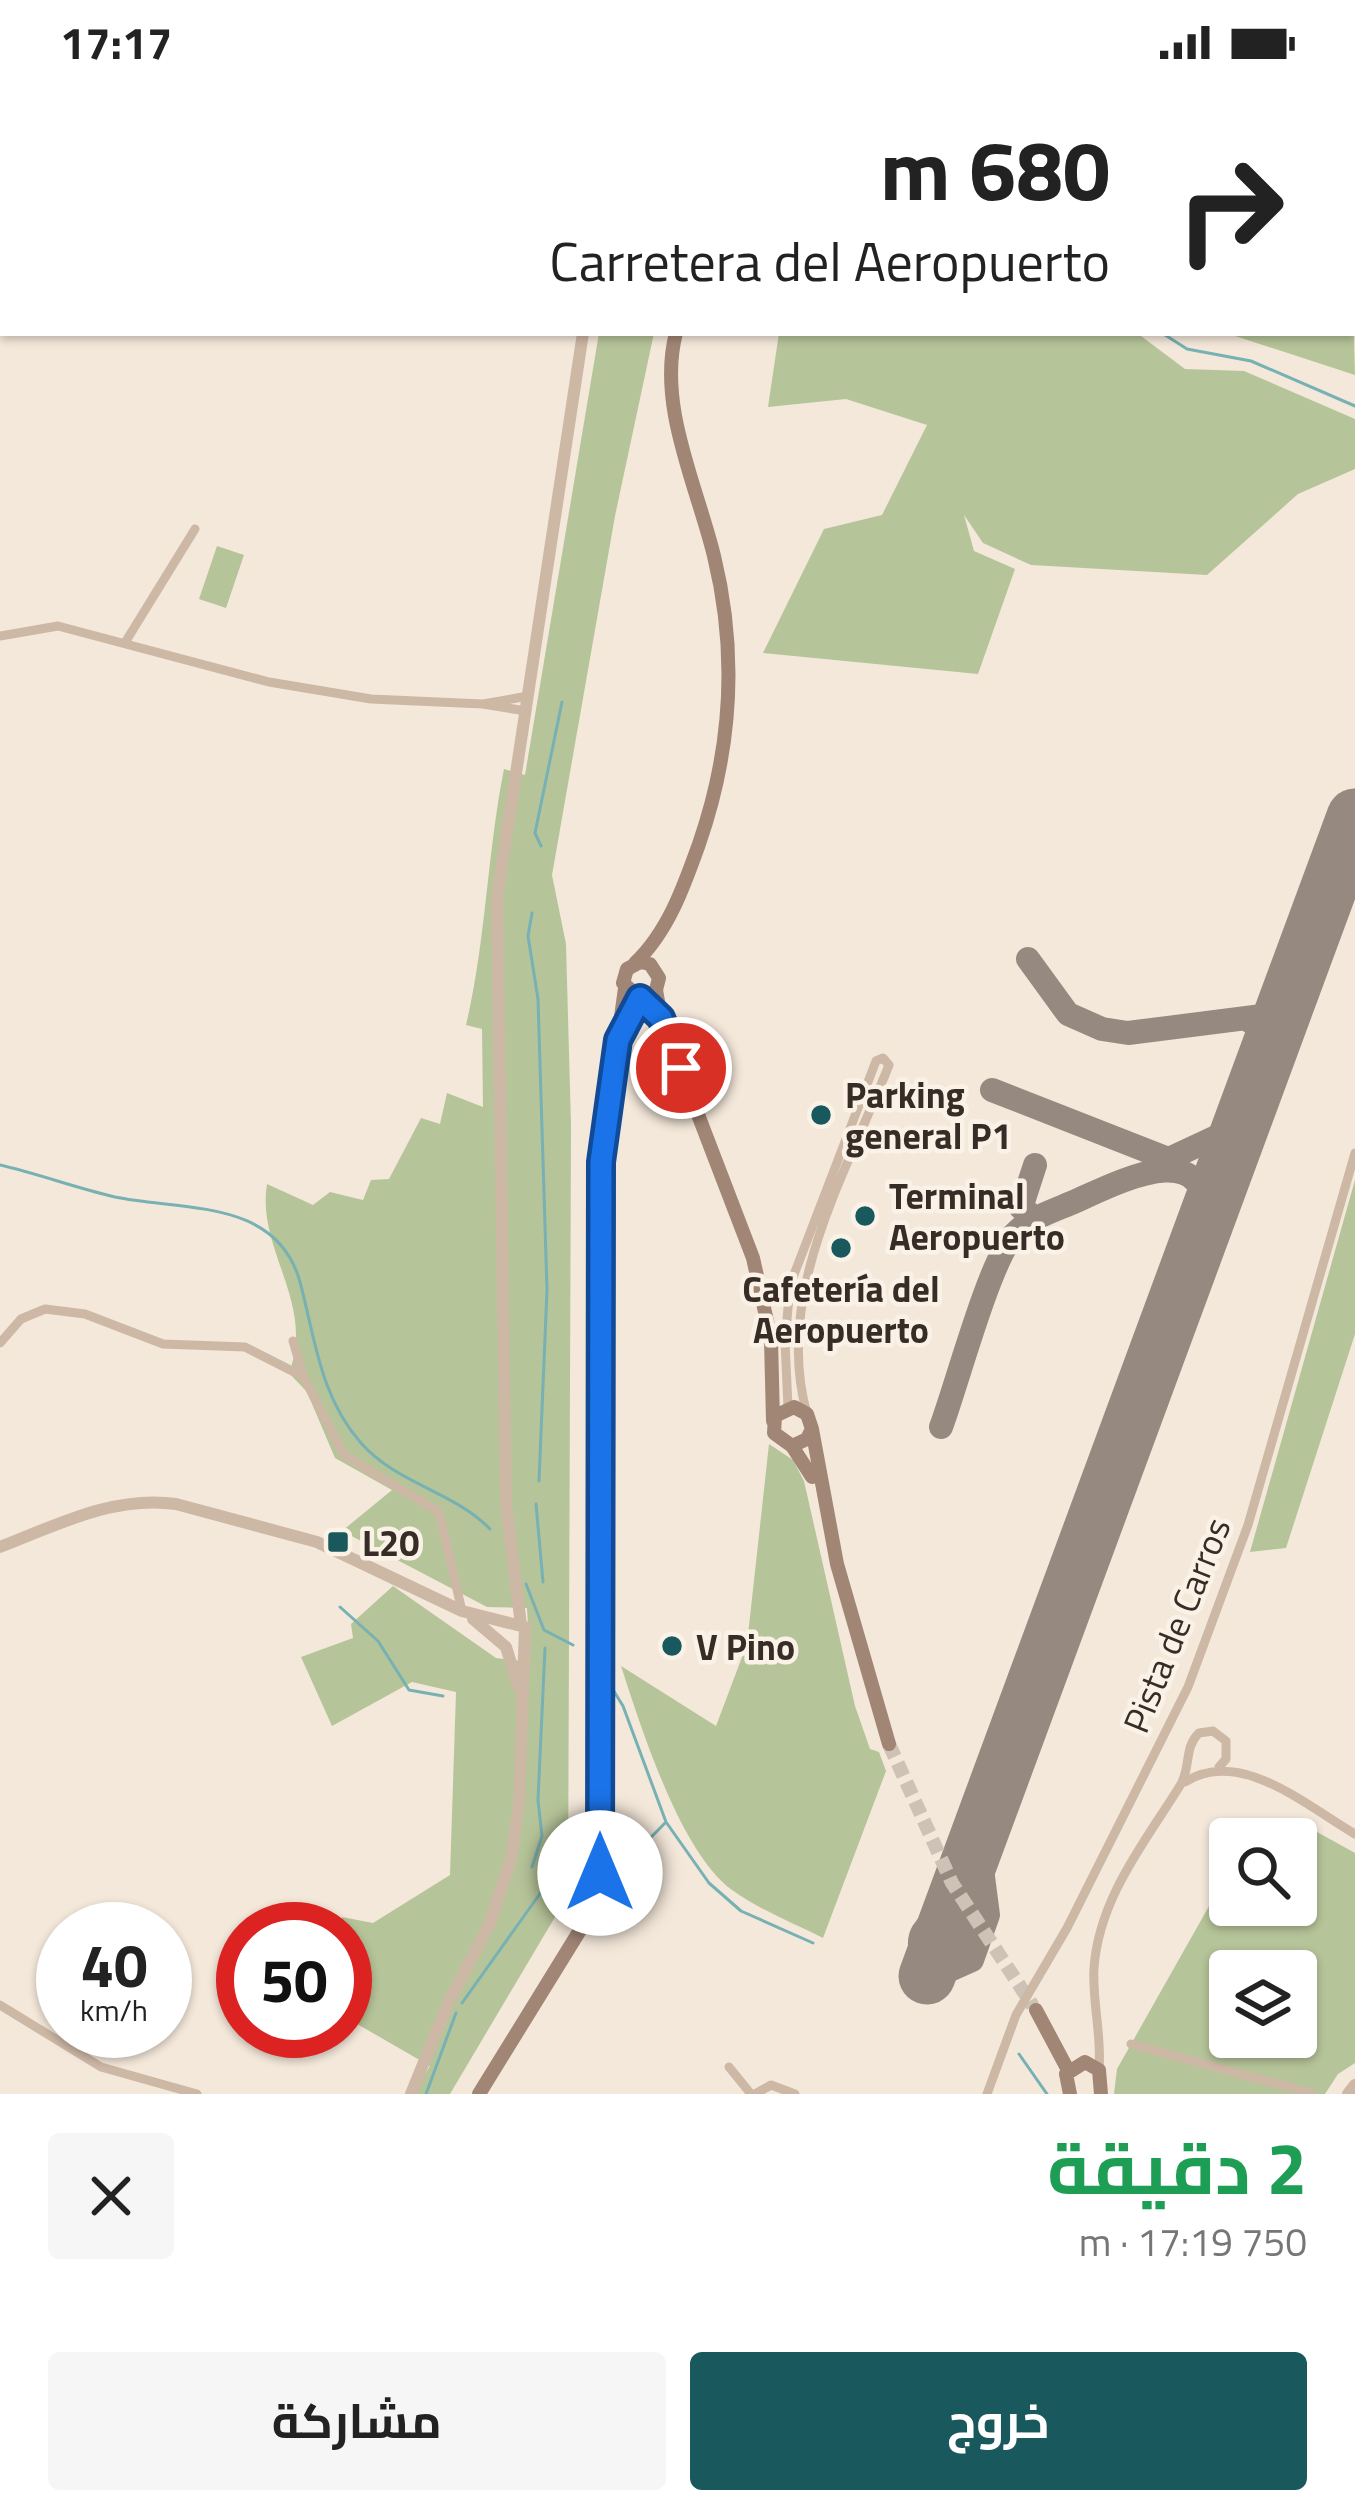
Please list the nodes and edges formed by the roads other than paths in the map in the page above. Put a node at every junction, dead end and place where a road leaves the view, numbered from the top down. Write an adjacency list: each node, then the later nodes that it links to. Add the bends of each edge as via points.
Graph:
1 (583, 336): 6 (street)
2 (676, 336): 9 (main road, via 671,383 718,572 730,667 713,800)
3 (195, 529): 5 (street)
4 (0, 636): 5 (street, via 58,626)
5 (126, 641): 7 (street, via 290,686)
6 (528, 696): 7 (street); 8 (street)
7 (483, 704): 8 (street)
8 (526, 711): 32 (street, via 497,920)
9 (659, 938): 10 (main road); 11 (main road)
10 (635, 963): 11 (main road); 12 (main road, via 624,973)
11 (657, 972): 13 (main road)
12 (625, 988): 13 (main road); 14 (main road)
13 (646, 995): 14 (main road); 24 (main road, via 745,1230 768,1317)
14 (624, 1021): 54 (main road, via 601,1162 599,1881 582,1927)
15 (856, 1115): 16 (street); 16 (street, via 883,1058 889,1065); 18 (street)
16 (868, 1119): 18 (street)
17 (1355, 1153): 56 (street, Pista de Carros, via 1254,1504 1196,1669 1016,2014)
18 (836, 1183): 19 (street); 20 (street)
19 (804, 1245): 20 (street); 25 (street, via 788,1294)
20 (817, 1250): 27 (street, via 796,1333)
21 (293, 1342): 23 (street)
22 (0, 1343): 23 (street, via 21,1319 45,1309 86,1314 163,1345 244,1347)
23 (304, 1378): 31 (street, via 344,1455 439,1512)
24 (774, 1384): 25 (main road); 26 (main road)
25 (786, 1407): 26 (main road); 27 (main road)
26 (773, 1421): 28 (main road, via 776,1438)
27 (809, 1421): 28 (main road, via 802,1443); 29 (main road)
28 (792, 1446): 29 (main road)
29 (823, 1504): 36 (main road)
30 (0, 1547): 31 (street, via 105,1508 155,1501 317,1542)
31 (462, 1611): 32 (street); 34 (street)
32 (512, 1626): 33 (street); 34 (street)
33 (526, 1644): 34 (street); 35 (street)
34 (505, 1645): 35 (street)
35 (522, 1708): 53 (street, via 512,1858)
36 (889, 1744)
37 (1228, 1753): 38 (street, via 1222,1736 1208,1731 1192,1739); 39 (street); 41 (street)
38 (1190, 1758): 40 (street); 42 (street)
39 (1219, 1767): 40 (street); 41 (street)
40 (1203, 1770): 42 (street)
41 (1245, 1772): 43 (street)
42 (1180, 1784): 47 (street, via 1126,1869 1097,1948 1100,2046)
43 (1355, 1834)
44 (0, 2005): 52 (street, via 101,2067)
45 (1036, 2010): 47 (main road, via 1062,2051)
46 (1131, 2044): 58 (street)
47 (1083, 2066): 51 (main road); 57 (main road)
48 (729, 2067): 50 (street)
49 (1355, 2085): 59 (street)
50 (750, 2093): 55 (street, via 772,2085)
51 (1100, 2093)
52 (197, 2094)
53 (411, 2094)
54 (479, 2094)
55 (795, 2094)
56 (987, 2094)
57 (1070, 2094)
58 (1314, 2094)
59 (1348, 2094)

